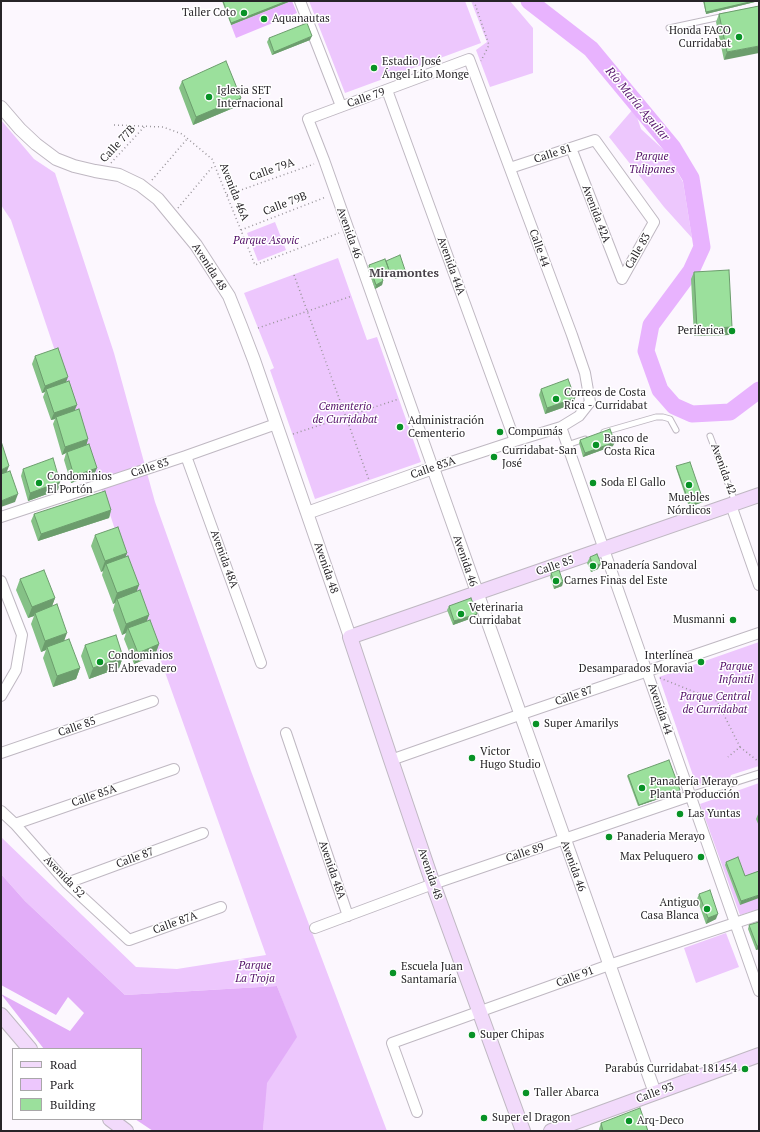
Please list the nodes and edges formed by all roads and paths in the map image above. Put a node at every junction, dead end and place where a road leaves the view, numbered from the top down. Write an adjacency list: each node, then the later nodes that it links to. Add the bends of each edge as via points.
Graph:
1 (300, 1): 8 (street)
2 (474, 1): 6 (path, via 488,45)
3 (729, 15): 4 (lane)
4 (669, 28)
5 (469, 59): 6 (street, Calle 44); 7 (street, Calle 79)
6 (474, 73): 17 (street, Calle 44)
7 (387, 90): 8 (street, Calle 79); 40 (street, Avenida 44A)
8 (341, 106): 10 (street, Calle 79)
9 (2, 110): 18 (street, Avenida 48, via 36,144 56,159)
10 (308, 119): 15 (street, Avenida 46)
11 (114, 125): 12 (path, Avenida 46A)
12 (145, 126): 13 (path, Avenida 46A, via 163,127 182,134); 18 (path, Calle 77B)
13 (187, 139): 16 (path, Avenida 46A, via 212,158); 19 (path)
14 (571, 148): 17 (street, Calle 81); 23 (street, Calle 81, via 595,140); 27 (street, Avenida 42A)
15 (324, 160): 20 (street, Avenida 46); 21 (path, Calle 79A)
16 (214, 165): 21 (path, Avenida 46A); 22 (path)
17 (510, 168): 34 (street, Calle 44, via 572,335 588,386 590,402 579,416)
18 (102, 172): 19 (street, Avenida 48, via 130,179)
19 (145, 189): 22 (street, Avenida 48, via 158,199)
20 (335, 193): 24 (path, Calle 79B); 25 (street, Avenida 46)
21 (226, 195): 24 (path, Avenida 46A)
22 (172, 216): 33 (street, Avenida 48, via 196,245 229,296)
23 (654, 222): 27 (street, Calle 83)
24 (241, 230): 25 (path, Avenida 46A, via 255,265)
25 (348, 230): 43 (street, Avenida 46)
26 (294, 275): 29 (path)
27 (622, 279)
28 (352, 296): 29 (path)
29 (307, 311): 30 (path); 32 (path)
30 (258, 328)
31 (399, 399): 32 (path)
32 (345, 417): 37 (path); 44 (path)
33 (276, 424): 42 (street, Calle 83); 47 (street, Avenida 48)
34 (561, 427): 40 (street, Calle 83A); 41 (street, Avenida 44)
35 (676, 430): 36 (lane, via 670,420 663,416)
36 (601, 433)
37 (293, 434)
38 (710, 436): 46 (lane, Avenida 42)
39 (588, 438): 41 (lane)
40 (515, 441): 43 (street, Calle 83A)
41 (567, 445): 49 (street, Avenida 44)
42 (186, 456): 48 (street, Calle 83); 55 (street, Avenida 48A)
43 (433, 468): 47 (street, Calle 83A); 52 (street, Avenida 46)
44 (369, 480)
45 (759, 495): 46 (main road, Calle 85)
46 (733, 504): 49 (main road, Calle 85); 51 (street, Avenida 42)
47 (307, 513): 54 (street, Avenida 48)
48 (1, 518)
49 (603, 549): 52 (main road, Calle 85); 56 (street, Avenida 44)
50 (1, 581): 57 (street, via 22,635 16,670)
51 (759, 585)
52 (476, 593): 54 (main road, Calle 85); 59 (street, Avenida 46)
53 (759, 633): 56 (street, Calle 87)
54 (350, 637): 64 (main road, Avenida 48)
55 (261, 662)
56 (650, 674): 59 (street, Calle 87); 61 (path, via 717,701); 68 (street, Avenida 44)
57 (1, 696)
58 (153, 701): 62 (street, Calle 85)
59 (520, 715): 64 (street, Calle 87); 72 (street, Avenida 46)
60 (286, 733): 77 (street, Avenida 48A)
61 (740, 747): 63 (path); 65 (path)
62 (1, 753)
63 (728, 757)
64 (391, 760): 74 (main road, Avenida 48)
65 (759, 762)
66 (174, 769): 70 (street, Calle 85A)
67 (759, 774): 68 (street, Calle 89)
68 (690, 796): 72 (street, Calle 89); 78 (street, Avenida 44)
69 (1, 811): 70 (street, Avenida 52)
70 (15, 824): 73 (street, Avenida 52)
71 (203, 833): 73 (street, Calle 87)
72 (564, 840): 74 (street, Calle 89); 81 (street, Avenida 46)
73 (67, 882): 80 (street, Avenida 52)
74 (433, 884): 77 (street, Calle 89); 83 (main road, Avenida 48)
75 (221, 907): 80 (street, Calle 87A)
76 (759, 915): 78 (street, Calle 91)
77 (348, 916): 79 (street, Calle 89)
78 (735, 923): 81 (street, Calle 91); 82 (street, Avenida 44)
79 (314, 928)
80 (129, 940)
81 (609, 965): 83 (street, Calle 91); 87 (street, Avenida 46)
82 (759, 991)
83 (480, 1012): 88 (street, Calle 91, via 392,1043); 89 (main road, Avenida 48)
84 (1, 1015): 85 (main road)
85 (29, 1048)
86 (759, 1055): 87 (main road, Calle 93)
87 (655, 1093): 90 (main road, Calle 93)
88 (417, 1112)
89 (523, 1131)
90 (551, 1131)

